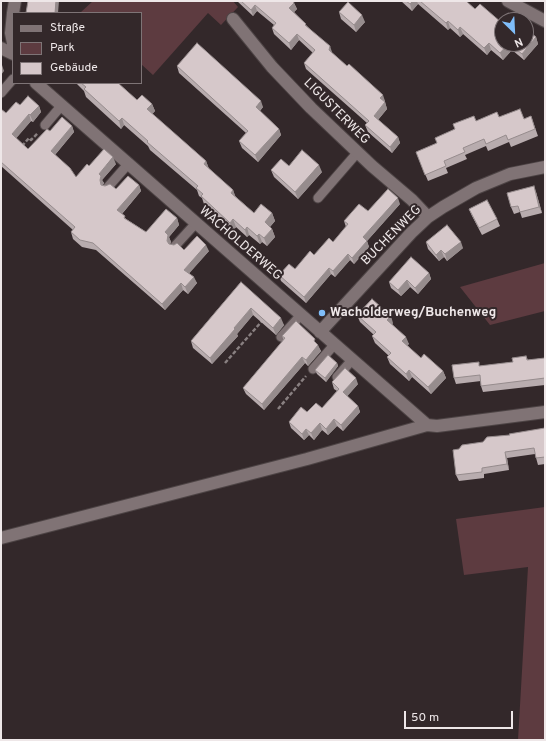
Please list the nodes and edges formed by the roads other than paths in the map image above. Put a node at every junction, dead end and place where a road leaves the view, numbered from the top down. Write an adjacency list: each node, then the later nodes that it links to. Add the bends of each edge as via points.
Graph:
1 (15, 1): 3 (street)
2 (508, 1): 5 (street)
3 (13, 12)
4 (233, 19): 15 (street, LIGUSTERWEG, via 286,83)
5 (545, 21)
6 (12, 23): 7 (street)
7 (12, 38)
8 (1, 48): 9 (street)
9 (12, 54)
10 (12, 80): 12 (lane)
11 (37, 84): 13 (street, WACHOLDERWEG)
12 (1, 93)
13 (62, 105): 14 (lane); 16 (street, WACHOLDERWEG)
14 (45, 125)
15 (357, 153): 19 (lane); 20 (street, LIGUSTERWEG)
16 (129, 163): 18 (lane); 21 (street, WACHOLDERWEG)
17 (545, 167): 20 (street, BUCHENWEG, via 510,174 481,186)
18 (108, 187)
19 (318, 198)
20 (428, 217): 24 (street, BUCHENWEG)
21 (196, 223): 22 (lane); 23 (street, WACHOLDERWEG)
22 (175, 246)
23 (300, 316): 24 (street, WACHOLDERWEG); 25 (lane)
24 (320, 332): 26 (street, WACHOLDERWEG)
25 (281, 337)
26 (334, 345): 27 (street, WACHOLDERWEG); 28 (lane)
27 (352, 360): 29 (lane); 31 (street, WACHOLDERWEG)
28 (313, 369)
29 (332, 383)
30 (545, 412): 31 (street, via 437,426)
31 (427, 425): 32 (street, via 307,459)
32 (1, 538)

